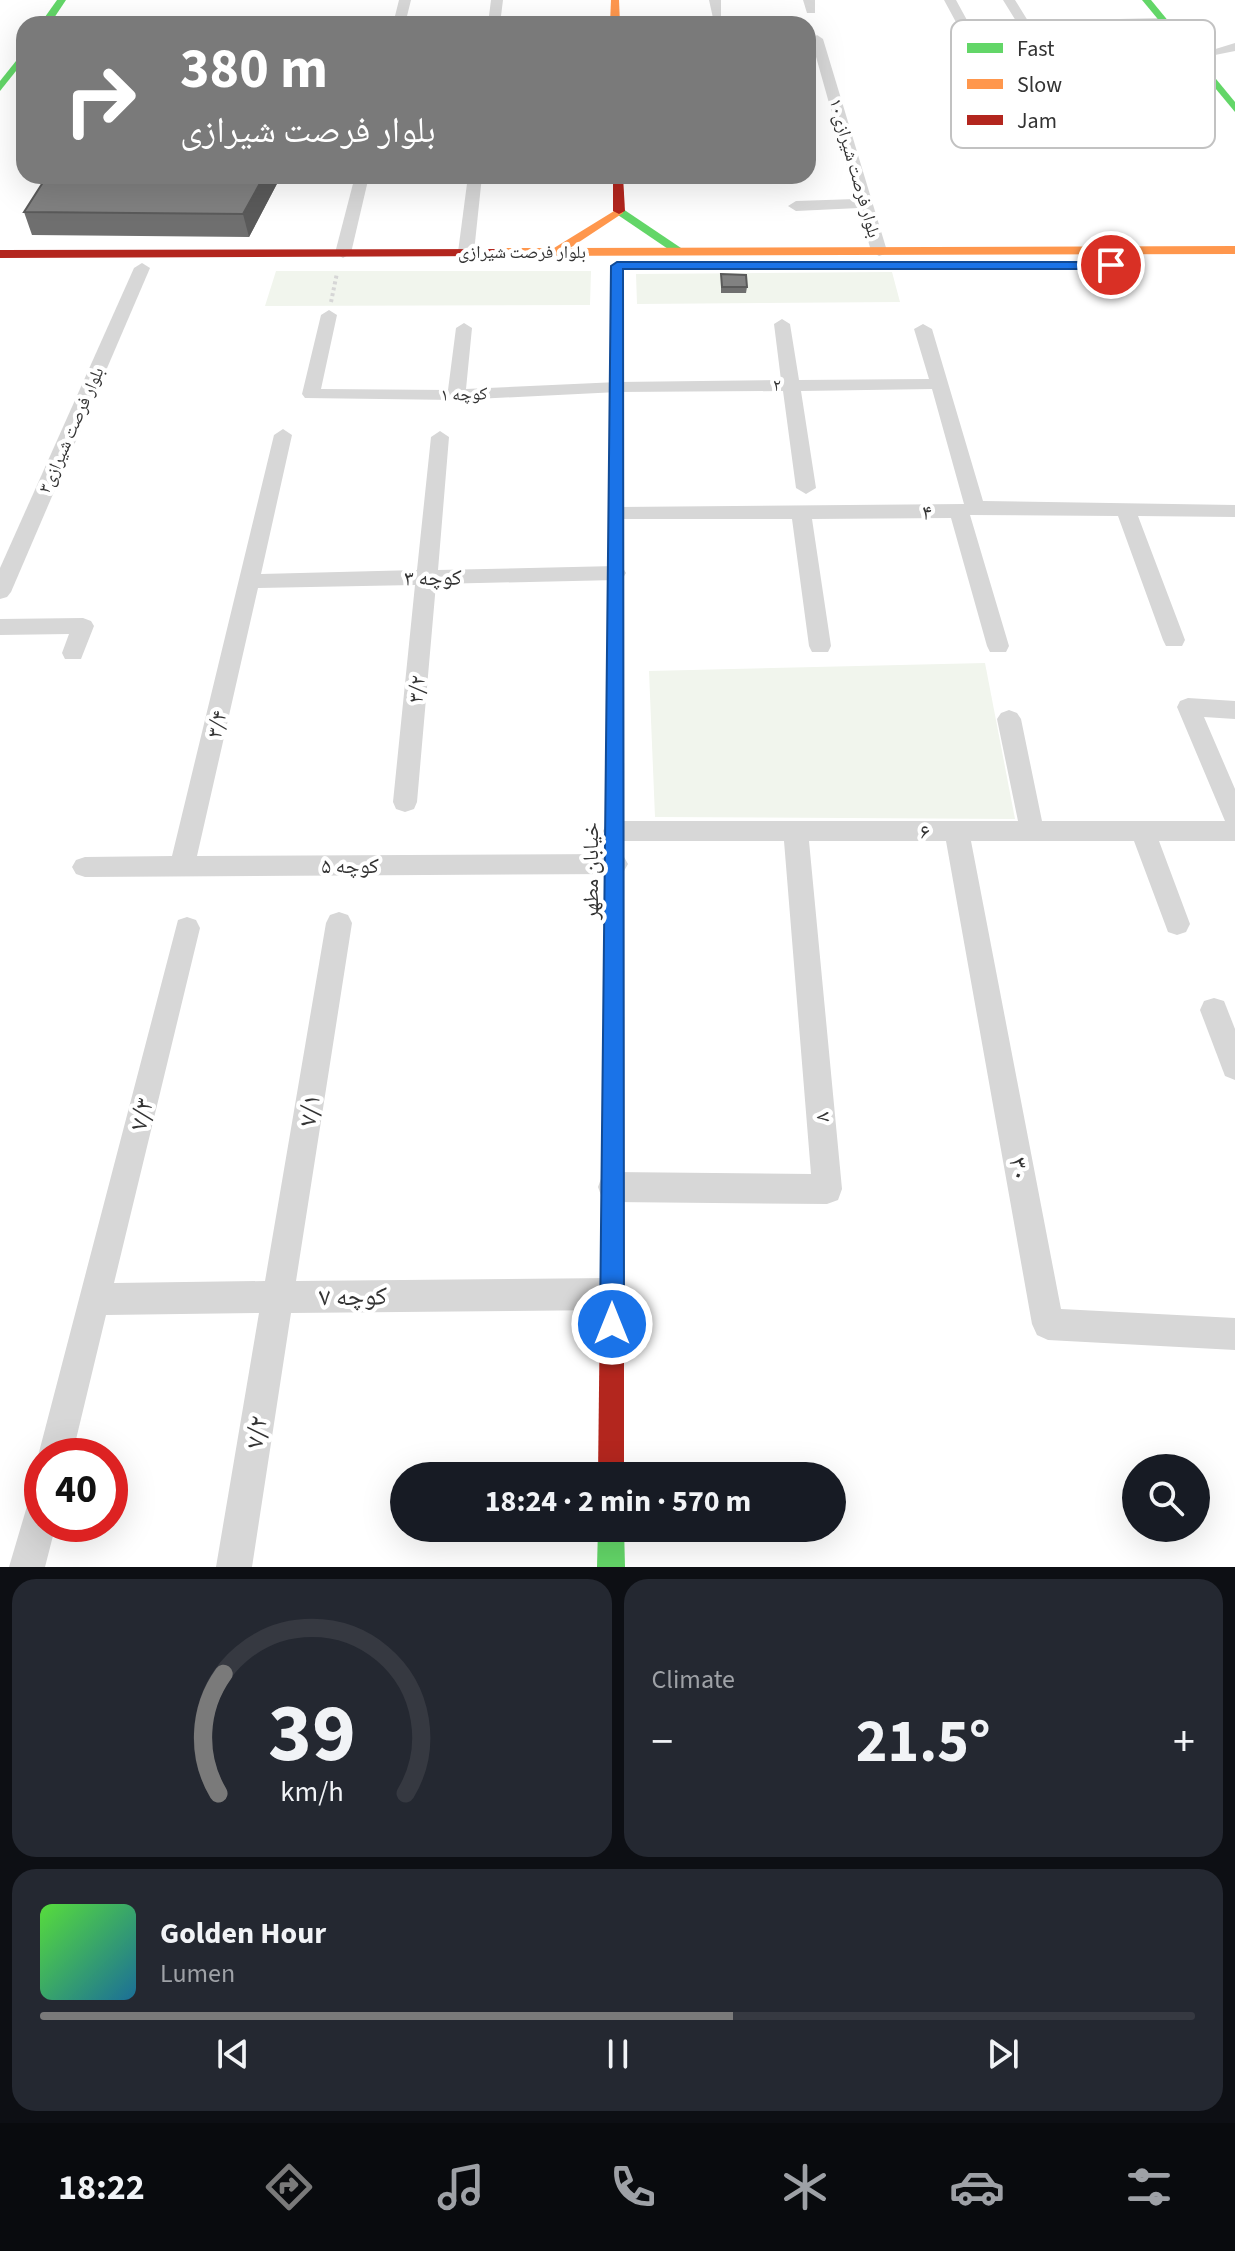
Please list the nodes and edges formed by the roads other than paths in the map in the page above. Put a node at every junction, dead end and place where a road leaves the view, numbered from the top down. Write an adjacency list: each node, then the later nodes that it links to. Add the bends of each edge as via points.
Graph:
1 (715, 0): 5 (street)
2 (950, 0): 6 (street)
3 (1009, 0): 7 (street)
4 (1146, 0): 8 (main road)
5 (717, 15)
6 (961, 20)
7 (1021, 20)
8 (1162, 20)
9 (817, 39): 17 (street, بلوار فرصت شیرازی۱۰, via 825,86)
10 (16, 65): 12 (main road)
11 (1215, 84): 13 (main road)
12 (0, 88)
13 (1235, 109)
14 (360, 184): 26 (street)
15 (474, 184): 24 (street)
16 (618, 184): 19 (main road)
17 (865, 203): 18 (street); 23 (street, بلوار فرصت شیرازی۱۰)
18 (796, 206)
19 (619, 211): 20 (main road); 22 (main road)
20 (678, 250): 22 (main road, بلوار فرصت شیرازی); 23 (main road, بلوار فرصت شیرازی)
21 (1235, 250): 23 (main road, بلوار فرصت شیرازی)
22 (558, 251): 24 (main road, بلوار فرصت شیرازی)
23 (879, 251)
24 (466, 252): 26 (main road, بلوار فرصت شیرازی)
25 (0, 254): 26 (main road, بلوار فرصت شیرازی)
26 (340, 260): 28 (main road, بلوار فرصت شیرازی); 29 (main road, بلوار فرصت شیرازی)
27 (1235, 265): 28 (main road, بلوار فرصت شیرازی)
28 (617, 266): 37 (main road, خیابان مطهر)
29 (142, 268): 30 (main road, بلوار فرصت شیرازی); 50 (street, ۳بلوار فرصت شیرازی)
30 (0, 269)
31 (329, 315): 38 (street, کوچه ۱, via 311,394)
32 (782, 324): 35 (street)
33 (464, 328): 38 (street)
34 (923, 329): 36 (street)
35 (790, 384): 36 (street, ۲); 37 (street, ۲); 41 (street)
36 (937, 384): 42 (street)
37 (618, 387): 38 (street, کوچه ۱); 46 (main road, خیابان مطهر)
38 (456, 395)
39 (283, 435): 49 (street, ۳/۴)
40 (440, 437): 48 (street, ۳/۲)
41 (806, 488)
42 (967, 509): 43 (street, ۴); 44 (street, ۴); 54 (street)
43 (801, 511): 46 (street, ۴); 53 (street)
44 (1126, 511): 45 (street, ۴); 52 (street)
45 (1235, 511)
46 (618, 513): 47 (main road, خیابان مطهر)
47 (616, 573): 48 (street, کوچه ۳); 60 (main road, خیابان مطهر)
48 (426, 577): 49 (street, کوچه ۳); 58 (street, ۳/۲)
49 (250, 581): 67 (street, ۳/۴)
50 (0, 592)
51 (0, 627): 55 (street, via 83,626)
52 (1174, 640)
53 (820, 646)
54 (998, 646)
55 (73, 653)
56 (1235, 710): 59 (street, via 1188,707)
57 (1009, 719): 63 (street)
58 (405, 802)
59 (1235, 817)
60 (615, 831): 61 (street, ۶); 66 (main road, خیابان مطهر)
61 (796, 831): 62 (street, ۶); 74 (street, ۸, via 827,1189)
62 (957, 831): 63 (street, ۶); 78 (street, ۳۰, via 1048,1324)
63 (1032, 831): 64 (street, ۶)
64 (1143, 831): 65 (street, ۶); 70 (street)
65 (1235, 831)
66 (615, 864): 67 (street, کوچه ۵); 74 (main road, خیابان مطهر)
67 (182, 866): 68 (street, کوچه ۵)
68 (85, 867)
69 (339, 923): 76 (street, ۷/۱)
70 (1177, 924)
71 (187, 928): 77 (street, ۷/۳)
72 (1214, 1010): 73 (street)
73 (1235, 1067)
74 (613, 1187): 75 (main road, خیابان مطهر)
75 (612, 1294): 76 (street, کوچه ۷); 80 (main road, خیابان مطهر)
76 (278, 1297): 77 (street, کوچه ۷); 84 (street, ۷/۲)
77 (94, 1299): 79 (street, ۷/۳)
78 (1235, 1334)
79 (59, 1438)
80 (611, 1462)
81 (33, 1542): 83 (street)
82 (611, 1542): 85 (main road)
83 (27, 1567)
84 (234, 1567)
85 (611, 1567)

